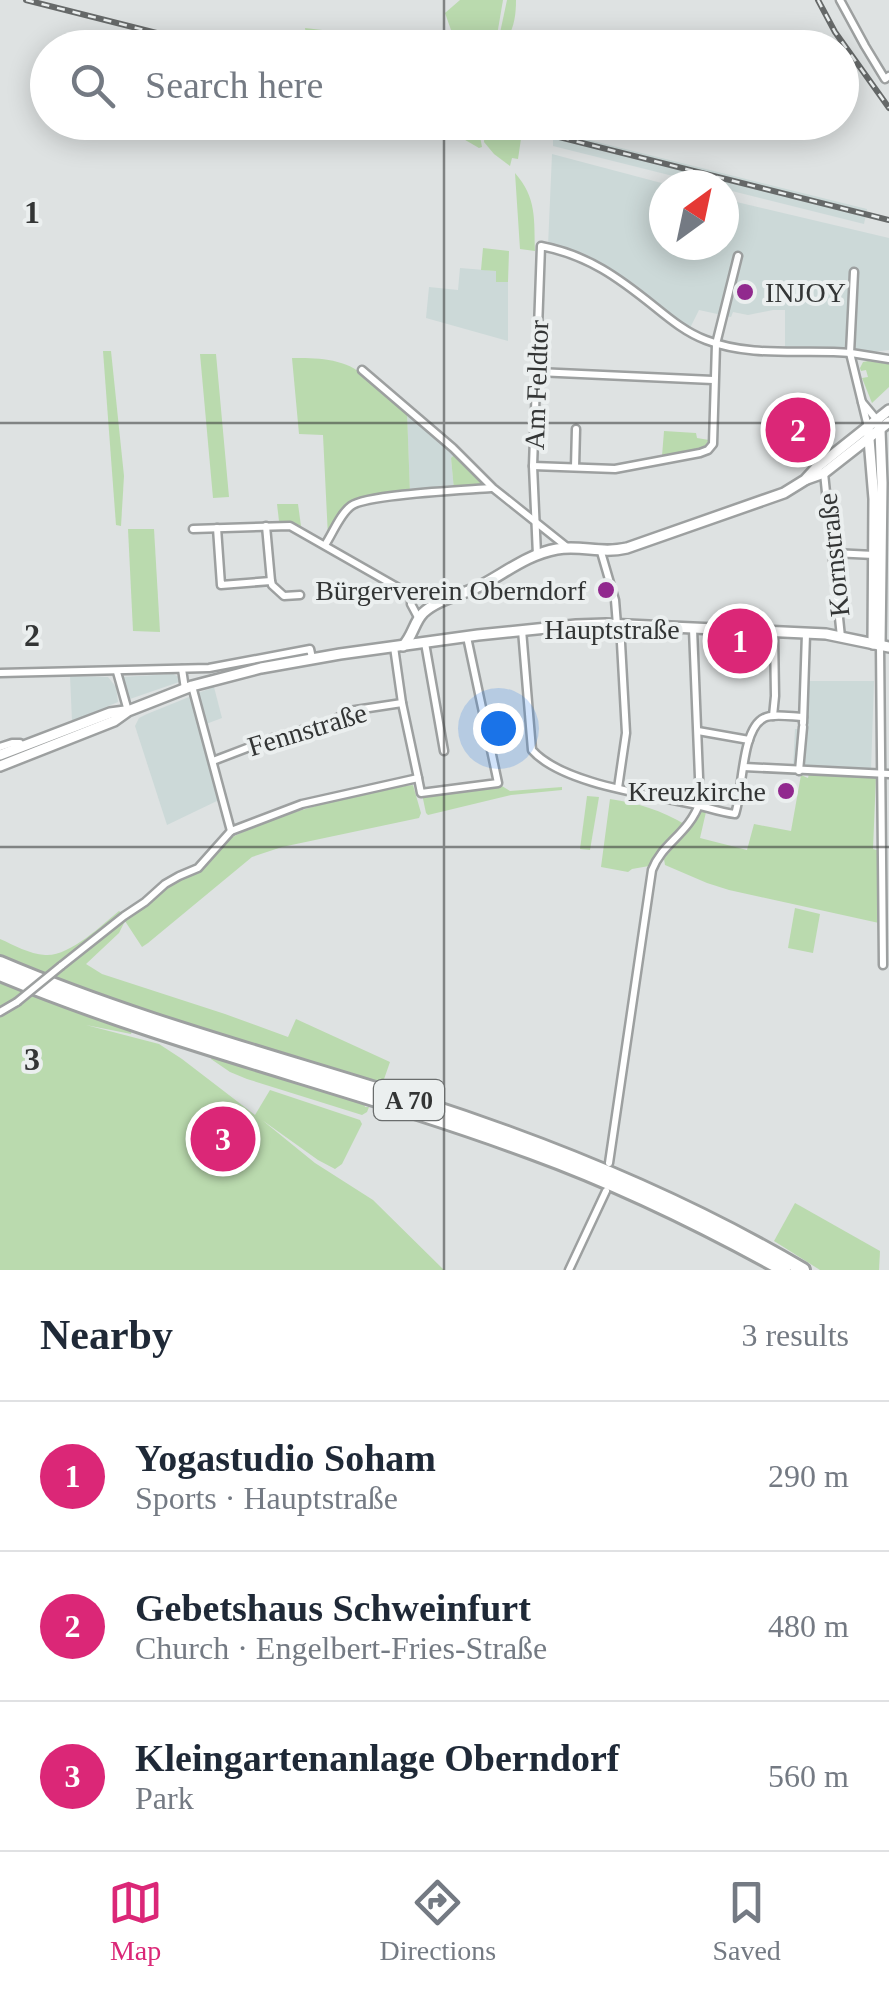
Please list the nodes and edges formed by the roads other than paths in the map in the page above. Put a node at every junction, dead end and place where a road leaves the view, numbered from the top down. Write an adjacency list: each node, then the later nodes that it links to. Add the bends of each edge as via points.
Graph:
1 (840, 0): 2 (street)
2 (856, 30)
3 (859, 36): 4 (street)
4 (889, 76)
5 (737, 260): 7 (street)
6 (854, 272): 8 (street)
7 (716, 344): 8 (street); 11 (street, Am Feldtor, via 686,331 604,268 542,246); 12 (street)
8 (850, 353): 9 (street); 13 (street)
9 (889, 360)
10 (362, 370): 25 (street)
11 (537, 372): 12 (street); 21 (street, Am Feldtor)
12 (714, 380): 22 (street, via 708,450 624,468)
13 (862, 401): 16 (street); 18 (street)
14 (889, 410): 16 (main road)
15 (889, 422): 16 (main road)
16 (879, 424): 18 (main road); 50 (main road)
17 (576, 429): 22 (street)
18 (868, 432): 19 (main road); 20 (main road); 24 (main road)
19 (848, 455): 20 (main road); 23 (main road)
20 (871, 464): 35 (main road)
21 (533, 466): 22 (street); 26 (street, Am Feldtor)
22 (575, 467)
23 (824, 473): 24 (main road); 33 (street, Kornstraße)
24 (804, 480): 32 (main road, via 772,498)
25 (492, 488): 26 (street); 30 (street, via 356,503)
26 (534, 523): 31 (street); 34 (street, Am Feldtor)
27 (266, 526): 28 (street); 30 (street, via 290,526); 36 (street)
28 (218, 528): 29 (street); 36 (street, via 221,585)
29 (194, 530)
30 (325, 545): 38 (street)
31 (568, 548): 32 (main road); 34 (main road)
32 (601, 552): 41 (street)
33 (833, 553): 35 (street); 47 (street, Kornstraße)
34 (537, 555): 39 (main road)
35 (874, 555): 50 (main road)
36 (272, 581): 37 (street, via 284,596)
37 (300, 595)
38 (411, 595): 39 (street); 40 (street)
39 (436, 605): 40 (main road)
40 (418, 620): 48 (main road); 49 (main road)
41 (619, 625): 42 (main road, Hauptstraße); 43 (main road, Hauptstraße); 72 (street, via 626,733)
42 (693, 629): 44 (main road, Hauptstraße); 60 (street)
43 (522, 630): 46 (main road, Hauptstraße); 72 (street, via 532,750 556,768)
44 (774, 633): 45 (main road, Hauptstraße); 58 (street)
45 (806, 634): 47 (main road, Hauptstraße); 59 (street)
46 (467, 637): 48 (main road, Hauptstraße); 71 (street, via 498,783 421,793)
47 (841, 637): 50 (main road, Hauptstraße)
48 (428, 642): 49 (main road, Hauptstraße); 63 (street)
49 (399, 646): 51 (main road, Hauptstraße); 56 (street)
50 (881, 646): 70 (street)
51 (312, 658): 52 (street, via 310,649); 55 (main road, Hauptstraße)
52 (182, 670): 53 (street); 55 (street)
53 (117, 672): 54 (street); 57 (street)
54 (0, 673)
55 (189, 687): 57 (main road, Hauptstraße); 66 (street)
56 (402, 703): 66 (street, Fennstraße, via 349,710); 71 (street)
57 (128, 711): 64 (main road, Hauptstraße)
58 (772, 716): 59 (street); 61 (street, via 760,721)
59 (803, 722): 69 (street)
60 (698, 731): 61 (street); 73 (street)
61 (749, 740): 68 (street)
62 (0, 747): 64 (street, via 20,743)
63 (444, 751)
64 (23, 752): 65 (main road); 67 (main road)
65 (0, 756)
66 (213, 761): 74 (street)
67 (0, 766)
68 (744, 767): 69 (street); 73 (street, via 734,814)
69 (798, 771): 70 (street)
70 (885, 774): 76 (street)
71 (418, 778): 74 (street, via 302,804)
72 (618, 788): 73 (street)
73 (699, 805): 79 (street, via 652,870)
74 (231, 831): 78 (street, bridge, via 198,868 165,884)
75 (0, 963): 83 (highway, A 70, via 537,1144 692,1210)
76 (884, 965)
77 (0, 976): 82 (highway, A 70, via 531,1152 657,1204)
78 (0, 1012)
79 (609, 1163)
80 (606, 1191): 81 (street)
81 (568, 1270)
82 (784, 1270)
83 (804, 1270)

